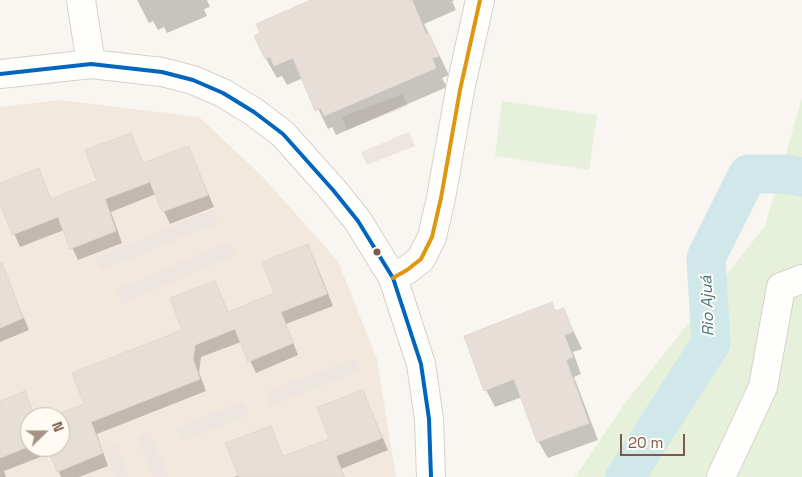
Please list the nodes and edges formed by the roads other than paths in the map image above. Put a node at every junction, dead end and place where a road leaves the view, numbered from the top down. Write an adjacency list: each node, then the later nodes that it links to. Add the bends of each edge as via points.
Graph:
1 (81, 0): 3 (street)
2 (480, 0): 5 (street, via 432,237 420,258)
3 (91, 64): 4 (street); 5 (street, via 162,72 193,80 254,112 282,134 333,190 358,221)
4 (0, 74)
5 (393, 278): 7 (street, via 420,364 429,419)
6 (802, 279): 8 (street, via 781,287 762,387)
7 (431, 477)
8 (721, 477)

